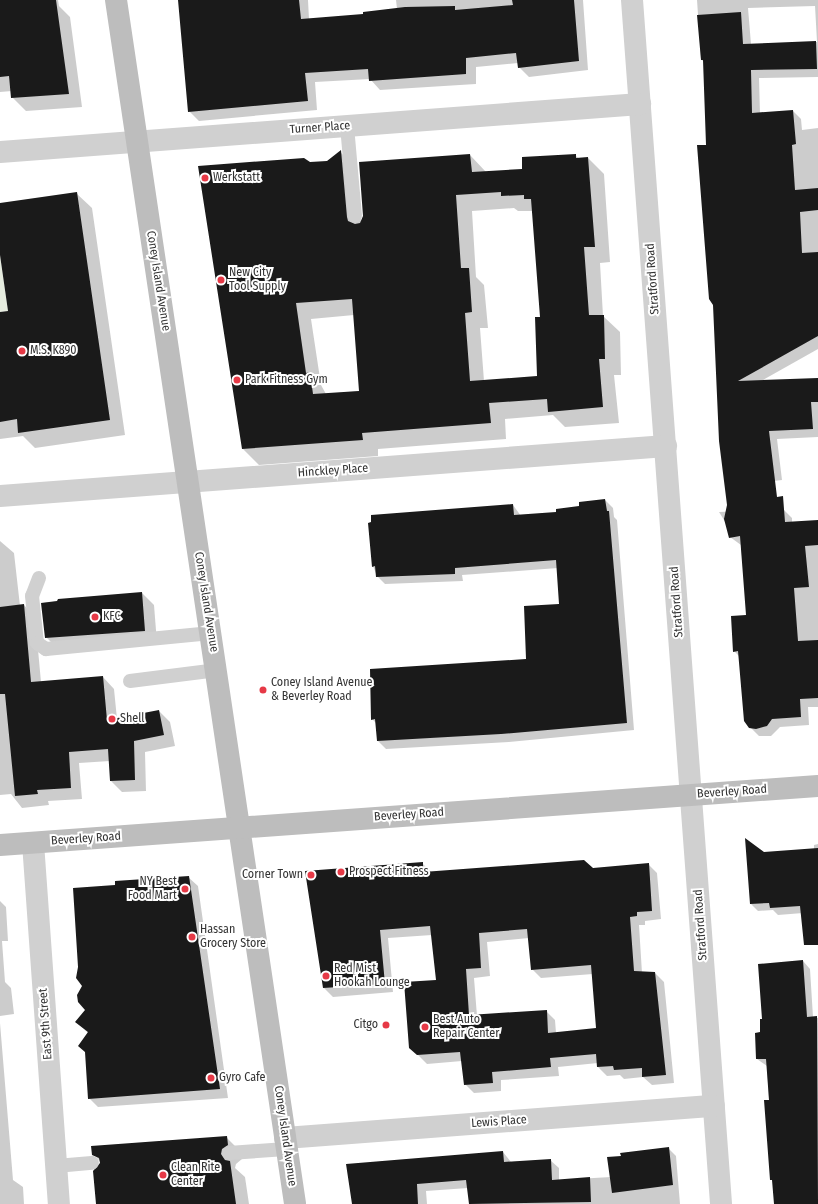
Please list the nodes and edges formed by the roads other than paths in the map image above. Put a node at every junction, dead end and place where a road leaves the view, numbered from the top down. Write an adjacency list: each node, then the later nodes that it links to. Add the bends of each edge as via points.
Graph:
1 (116, 0): 5 (main road, Coney Island Avenue)
2 (632, 0): 3 (street, Stratford Road)
3 (640, 104): 4 (street, Turner Place); 8 (street, Stratford Road)
4 (347, 126): 5 (street, Turner Place); 7 (lane)
5 (137, 142): 6 (street, Turner Place); 9 (main road, Coney Island Avenue)
6 (0, 152)
7 (355, 216)
8 (666, 446): 9 (street, Hinckley Place); 16 (street, Stratford Road)
9 (188, 482): 10 (street, Hinckley Place); 12 (main road, Coney Island Avenue)
10 (0, 496)
11 (39, 578): 12 (lane, via 32,596 37,643 46,649)
12 (211, 633): 13 (main road, Coney Island Avenue)
13 (217, 670): 14 (lane); 17 (main road, Coney Island Avenue)
14 (130, 681)
15 (818, 786): 16 (main road, Beverley Road)
16 (691, 795): 17 (main road, Beverley Road); 20 (street, Stratford Road)
17 (240, 827): 18 (main road, Beverley Road); 21 (main road, Coney Island Avenue)
18 (33, 843): 19 (main road, Beverley Road); 24 (street, East 9th Street)
19 (0, 845)
20 (714, 1106): 21 (street, Lewis Place); 27 (street, Stratford Road)
21 (286, 1143): 22 (lane); 26 (main road, Coney Island Avenue)
22 (230, 1153)
23 (92, 1164): 24 (lane)
24 (56, 1166): 25 (street, East 9th Street)
25 (59, 1204)
26 (295, 1204)
27 (721, 1204)

